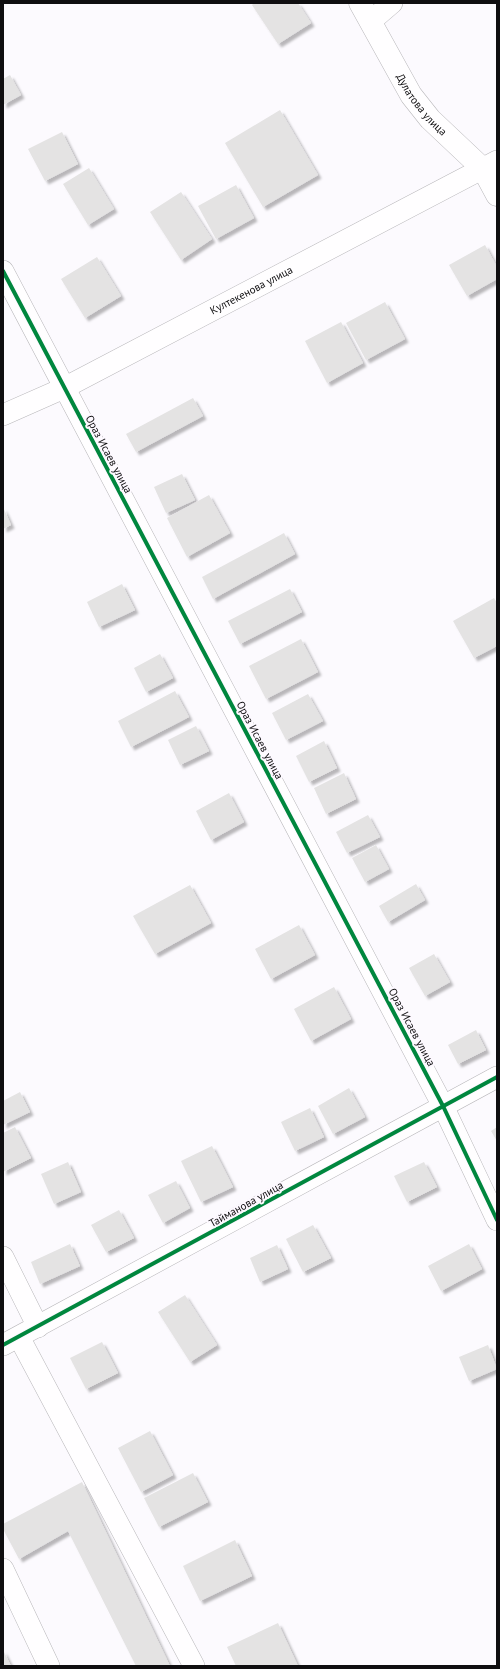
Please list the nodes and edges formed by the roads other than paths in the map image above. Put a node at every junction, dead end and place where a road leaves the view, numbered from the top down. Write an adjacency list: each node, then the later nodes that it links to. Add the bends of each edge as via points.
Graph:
1 (360, 3): 3 (street, Дулатова улица)
2 (392, 3): 3 (street)
3 (371, 22): 4 (street, Дулатова улица, via 411,95 430,119)
4 (490, 165): 5 (street, Дулатова улица); 7 (street, Култекенова улица)
5 (497, 195)
6 (3, 271): 7 (street, Ораз Исаев улица)
7 (64, 388): 8 (street, Култекенова улица); 10 (street, Ораз Исаев улица)
8 (3, 415)
9 (497, 1077): 10 (street, Тайманова улица)
10 (443, 1106): 11 (street, Ораз Исаев улица); 13 (street, Тайманова улица)
11 (497, 1220)
12 (3, 1257): 13 (street)
13 (38, 1327): 14 (street, Тайманова улица)
14 (11, 1341): 17 (street)
15 (3, 1569): 16 (street)
16 (49, 1666)
17 (194, 1666)

